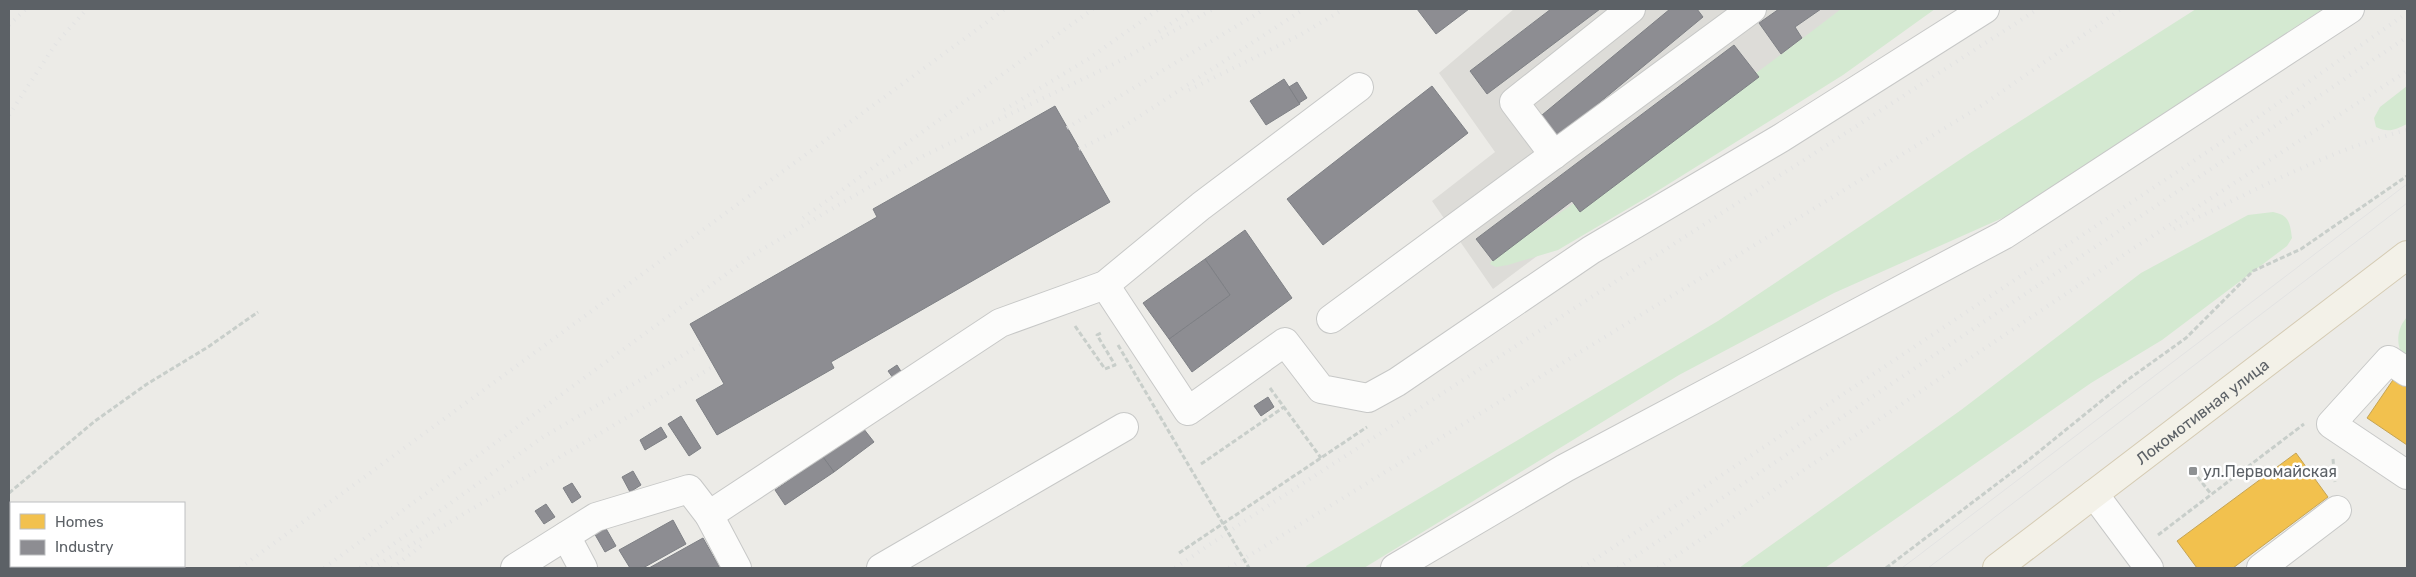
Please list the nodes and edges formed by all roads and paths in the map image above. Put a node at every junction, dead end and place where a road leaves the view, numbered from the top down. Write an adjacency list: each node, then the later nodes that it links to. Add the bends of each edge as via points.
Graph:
1 (1631, 9): 6 (street, via 1514,102)
2 (1985, 9): 15 (street, via 1781,138 1591,250 1397,382 1368,398 1321,389 1285,342)
3 (2350, 9): 38 (street, via 2004,235 1565,468)
4 (1750, 10): 6 (street)
5 (1359, 87): 9 (street, via 1201,206)
6 (1554, 155): 12 (street)
7 (2407, 176): 39 (path, via 2301,249 2253,272 2186,338)
8 (2407, 255): 26 (main road, Локомотивная улица)
9 (1106, 285): 10 (street); 15 (street, via 1188,411)
10 (1059, 302): 14 (path, via 1105,369); 29 (street, via 1000,323)
11 (258, 312): 25 (path, via 110,410)
12 (1331, 319)
13 (1118, 345): 37 (path, bridge)
14 (1115, 365)
15 (1253, 365): 17 (path)
16 (2407, 372): 19 (street, via 2389,360)
17 (1284, 407): 21 (path); 22 (path)
18 (1375, 422): 21 (path)
19 (2320, 422): 24 (street); 27 (path); 28 (path)
20 (1124, 427): 36 (street)
21 (1322, 458): 31 (path)
22 (1201, 464)
23 (2194, 471): 27 (path)
24 (2407, 475)
25 (9, 493)
26 (2094, 494): 32 (street); 40 (main road, Локомотивная улица)
27 (2211, 494): 32 (path)
28 (2337, 510): 41 (street)
29 (709, 515): 30 (street, via 689,489 596,517); 35 (street)
30 (566, 536): 33 (street); 34 (street)
31 (1179, 553)
32 (2142, 560)
33 (515, 568)
34 (583, 568)
35 (737, 568)
36 (881, 568)
37 (1249, 568)
38 (1395, 568)
39 (1886, 568)
40 (1997, 568)
41 (2261, 568)

